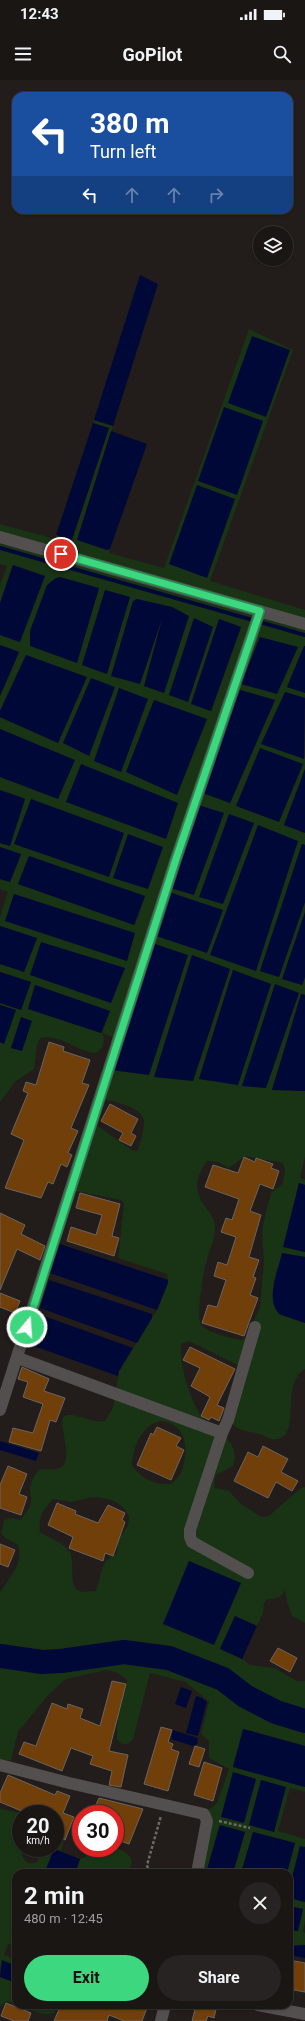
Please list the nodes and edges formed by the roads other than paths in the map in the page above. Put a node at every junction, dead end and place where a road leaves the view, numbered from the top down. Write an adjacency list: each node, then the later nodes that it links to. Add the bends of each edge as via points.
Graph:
1 (0, 537): 2 (street)
2 (259, 613): 3 (street); 5 (street, via 175,862)
3 (305, 624)
4 (255, 1327): 7 (street)
5 (18, 1358): 6 (street); 7 (street)
6 (0, 1410)
7 (222, 1433): 8 (street, via 190,1530 190,1537 197,1546)
8 (248, 1573)
9 (0, 1765): 10 (street, via 204,1814 207,1822)
10 (198, 1869)
11 (164, 2009): 14 (street)
12 (279, 2009): 13 (street)
13 (305, 2014)
14 (161, 2021)

